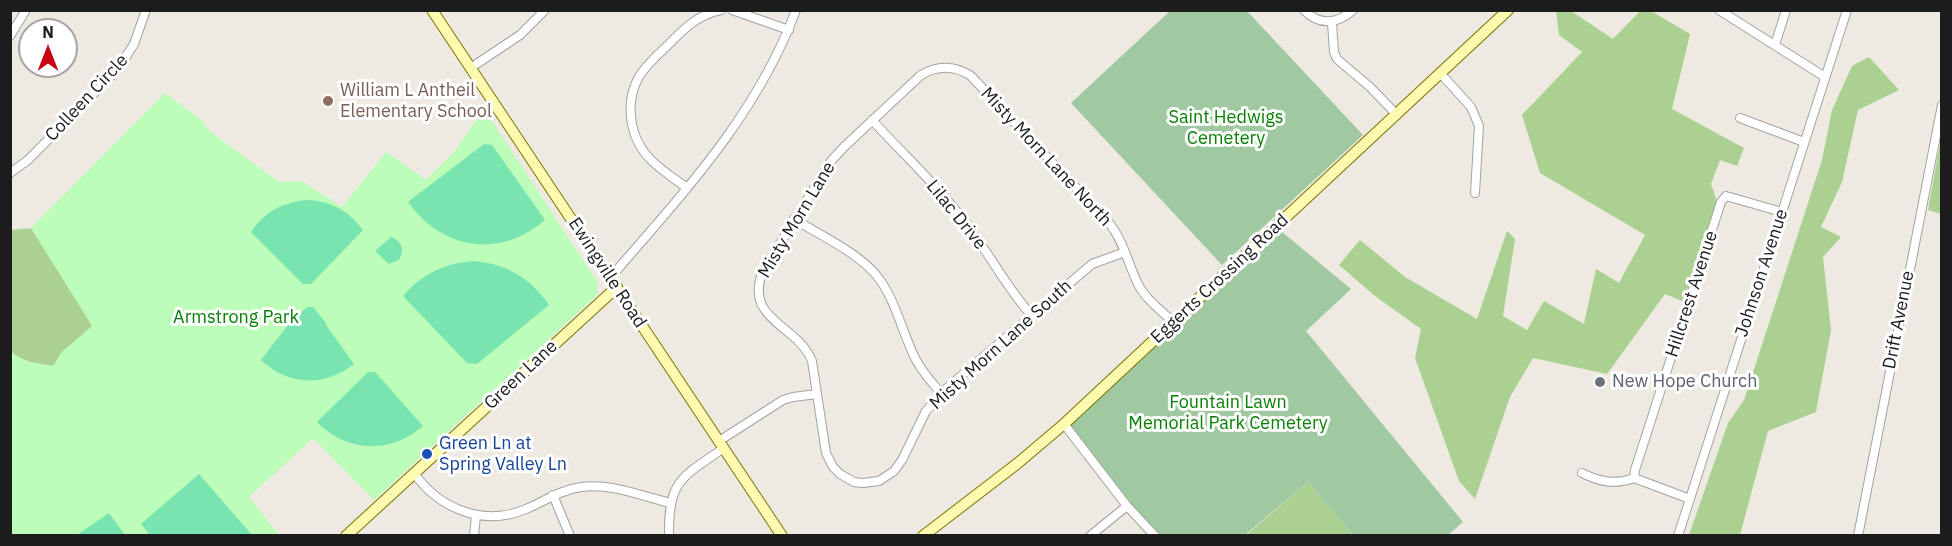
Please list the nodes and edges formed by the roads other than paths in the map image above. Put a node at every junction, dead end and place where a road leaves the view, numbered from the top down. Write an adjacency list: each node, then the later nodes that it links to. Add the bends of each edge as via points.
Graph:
1 (26, 10): 16 (street)
2 (146, 10): 27 (street, Colleen Circle, via 134,44 118,69 28,160)
3 (432, 10): 18 (street, Ewingville Road)
4 (545, 10): 18 (street, via 520,34)
5 (721, 10): 28 (street, via 702,15 687,26 646,66 632,98 631,120 644,151)
6 (732, 10): 15 (street)
7 (796, 10): 15 (street, Green Lane)
8 (1304, 10): 14 (street, via 1318,21)
9 (1353, 10): 14 (street)
10 (1508, 10): 20 (street, Eggerts Crossing Road)
11 (1786, 10): 17 (street)
12 (1847, 10): 21 (street, Johnson Avenue)
13 (1721, 11): 17 (street)
14 (1332, 23): 23 (street, via 1337,59)
15 (789, 30): 28 (street, Green Lane, via 747,110)
16 (10, 36)
17 (1775, 45): 21 (street)
18 (472, 67): 33 (street, Ewingville Road)
19 (945, 67): 25 (street, Misty Morn Lane, via 921,75); 32 (street, Misty Morn Lane North, via 970,76 1110,224)
20 (1441, 74): 23 (street, Eggerts Crossing Road); 29 (street, via 1471,107 1479,126)
21 (1825, 76): 26 (street, Johnson Avenue)
22 (1941, 105): 58 (street, Drift Avenue)
23 (1397, 115): 35 (street, Eggerts Crossing Road)
24 (1740, 118): 26 (street)
25 (872, 120): 31 (street, Misty Morn Lane, via 831,161); 34 (street, Lilac Drive, via 955,209)
26 (1804, 142): 30 (street, Johnson Avenue)
27 (10, 173)
28 (687, 188): 33 (street, Green Lane)
29 (1476, 193)
30 (1782, 213): 43 (street, Hillcrest Avenue, via 1735,197 1725,196 1721,202); 45 (street, Johnson Avenue)
31 (794, 219): 36 (street, via 861,261 880,280 915,358); 37 (street, Misty Morn Lane, via 762,273 759,297 766,314 809,354)
32 (1125, 252): 34 (street, Misty Morn Lane South, via 1092,264); 35 (street, Misty Morn Lane North, via 1143,292)
33 (614, 283): 39 (street, Ewingville Road); 40 (street, Green Lane)
34 (1032, 316): 36 (street, Misty Morn Lane South)
35 (1173, 322): 38 (street, Eggerts Crossing Road)
36 (942, 393): 42 (street, Misty Morn Lane South, via 919,423 900,464 887,477 863,483)
37 (817, 394): 39 (street, via 783,400); 42 (street, Misty Morn Lane, via 826,453)
38 (1064, 424): 47 (street); 54 (street, Eggerts Crossing Road)
39 (722, 445): 46 (street, via 682,479); 53 (street, Ewingville Road)
40 (414, 473): 48 (street, via 438,500); 49 (street, Green Lane)
41 (1582, 473): 43 (street, via 1609,482)
42 (840, 474)
43 (1635, 478): 45 (street)
44 (554, 495): 46 (street, via 581,487 608,487); 48 (street, via 513,514); 51 (street)
45 (1690, 499): 57 (street, Johnson Avenue)
46 (670, 503): 52 (street)
47 (1127, 506): 55 (street); 56 (street)
48 (476, 515): 50 (street)
49 (346, 536)
50 (474, 536)
51 (570, 536)
52 (669, 536)
53 (782, 536)
54 (923, 536)
55 (1090, 536)
56 (1155, 536)
57 (1678, 536)
58 (1858, 536)

